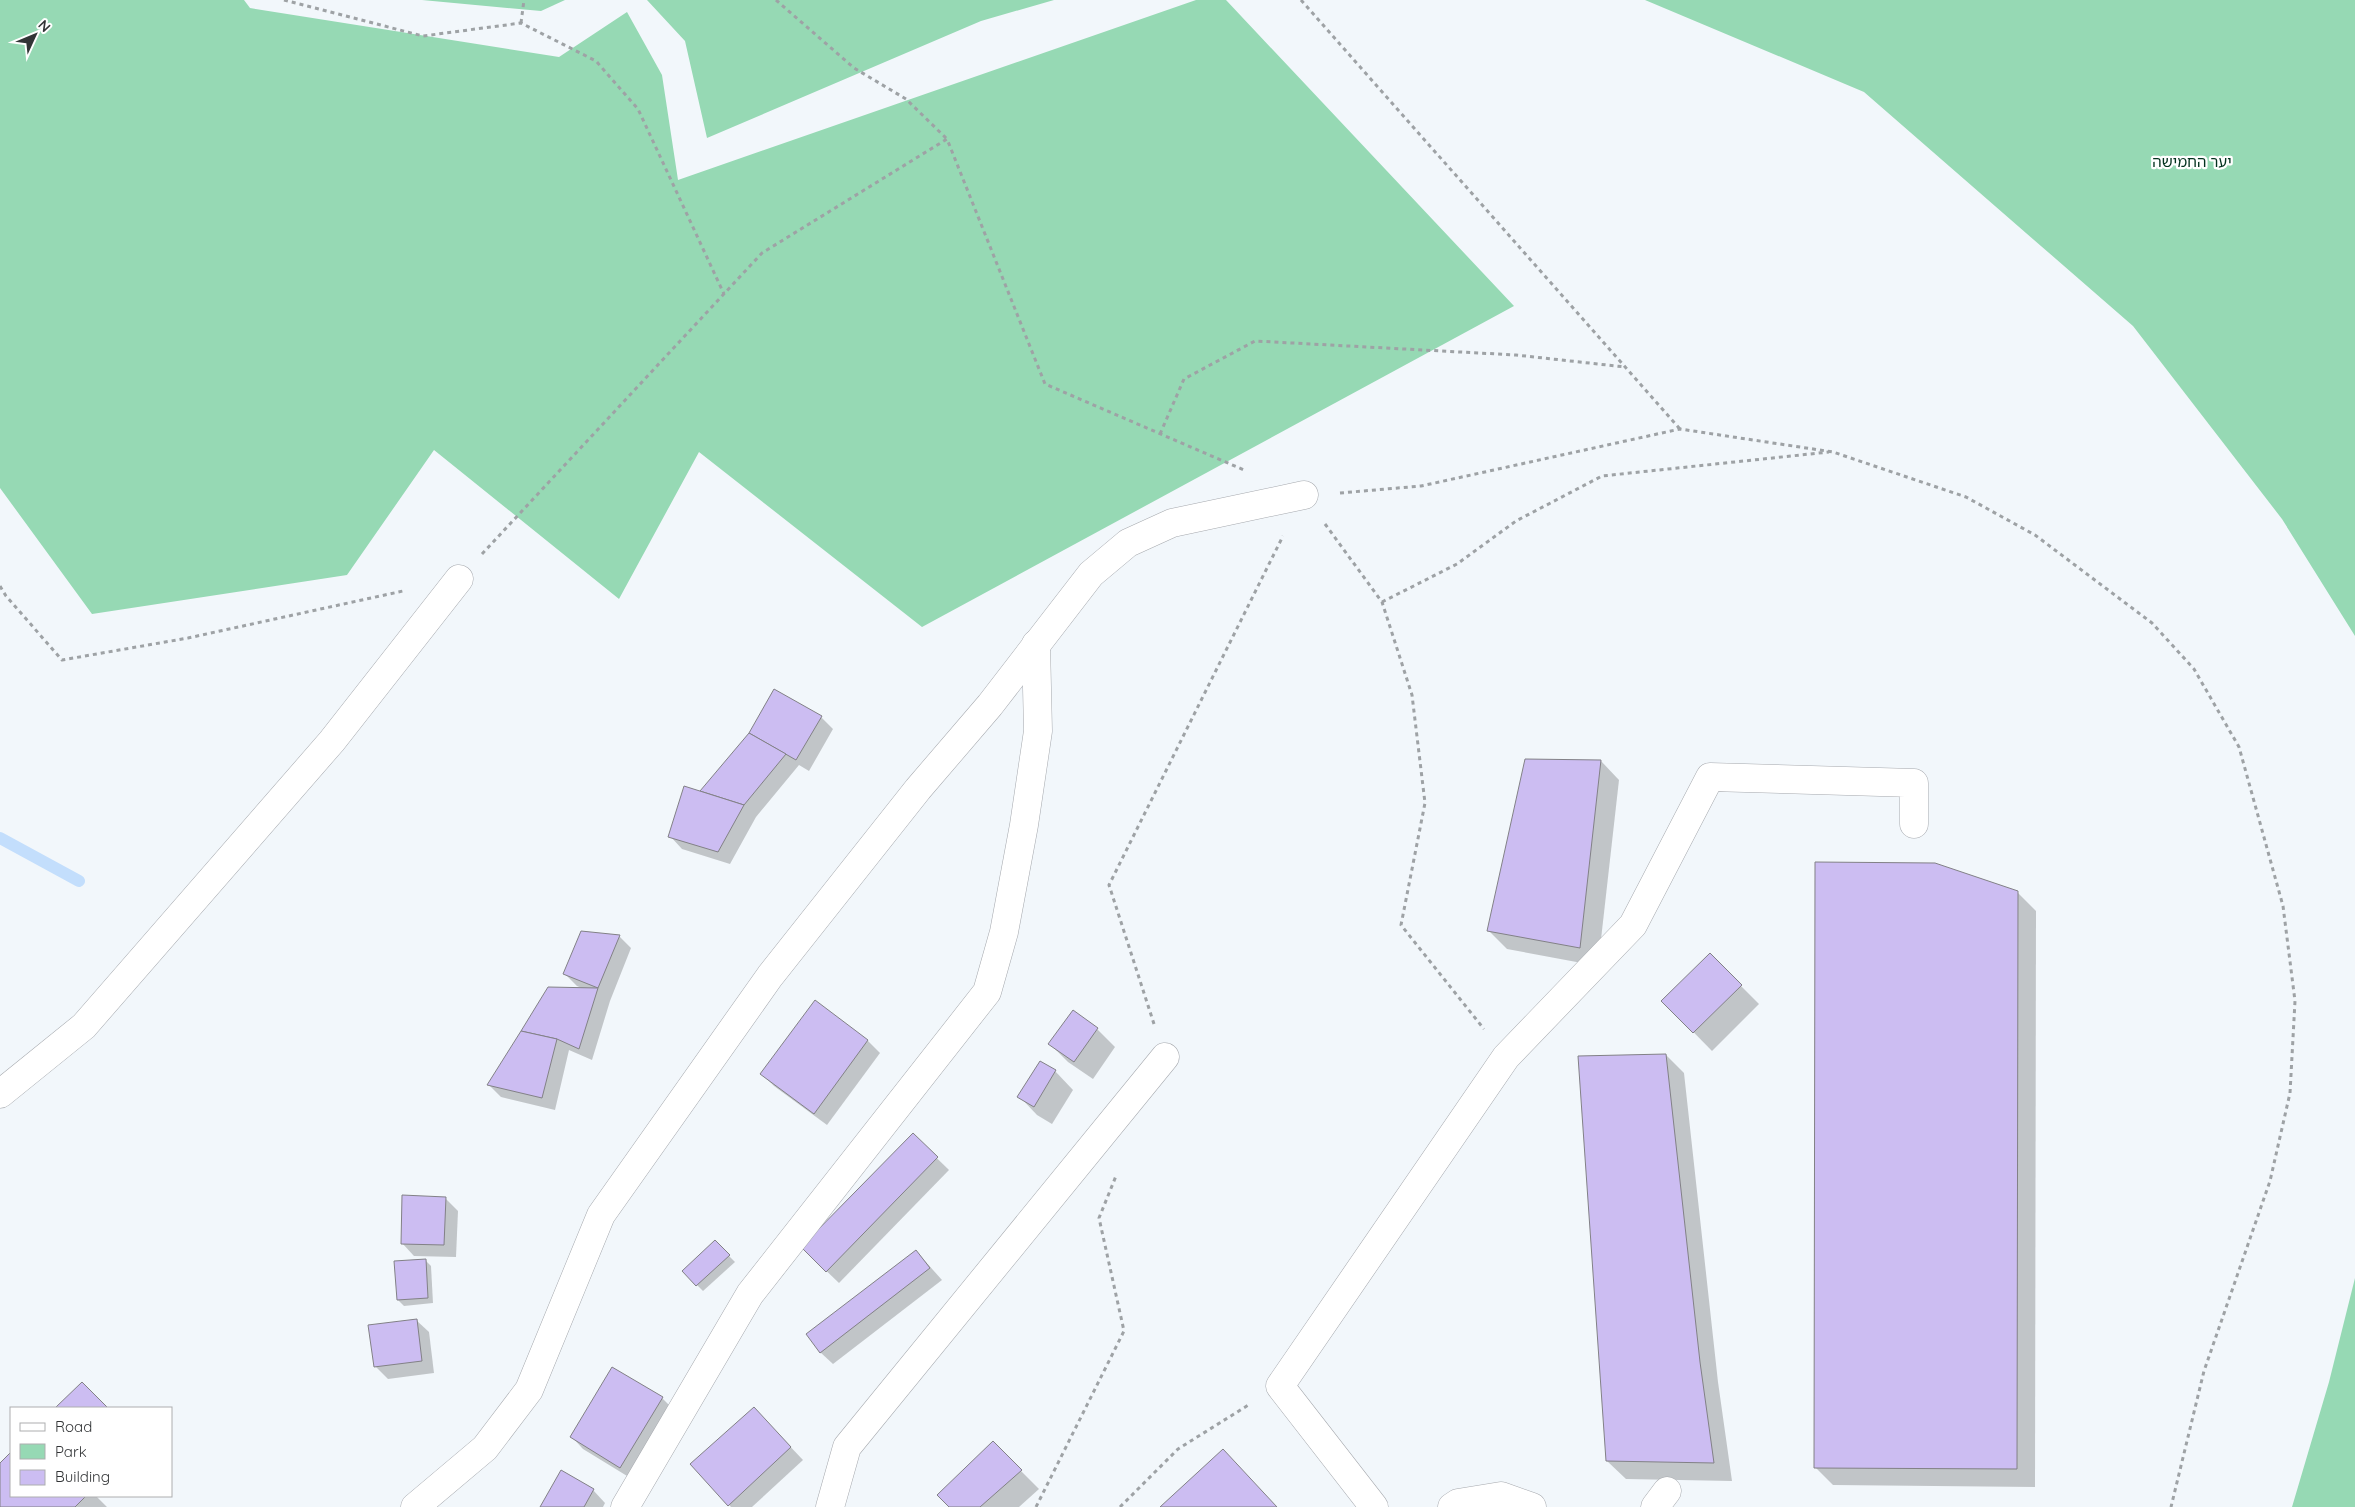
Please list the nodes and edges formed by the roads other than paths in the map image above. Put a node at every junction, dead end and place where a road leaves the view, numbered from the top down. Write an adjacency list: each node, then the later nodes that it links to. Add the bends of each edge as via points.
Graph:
1 (1304, 495): 3 (street, via 1172,523 1128,542 1092,574)
2 (460, 579): 6 (street, via 332,741 84,1026)
3 (1036, 644): 7 (street, via 770,976 601,1215 529,1390 485,1448); 8 (street, via 1038,731 1004,932 987,992 750,1294)
4 (1914, 824): 10 (street, via 1914,783 1710,777 1633,925 1506,1057 1280,1386)
5 (1165, 1057): 9 (street, via 847,1447)
6 (0, 1094)
7 (415, 1507)
8 (625, 1507)
9 (830, 1507)
10 (1374, 1507)
11 (1452, 1507): 12 (street, via 1458,1503 1501,1496)
12 (1532, 1507)

